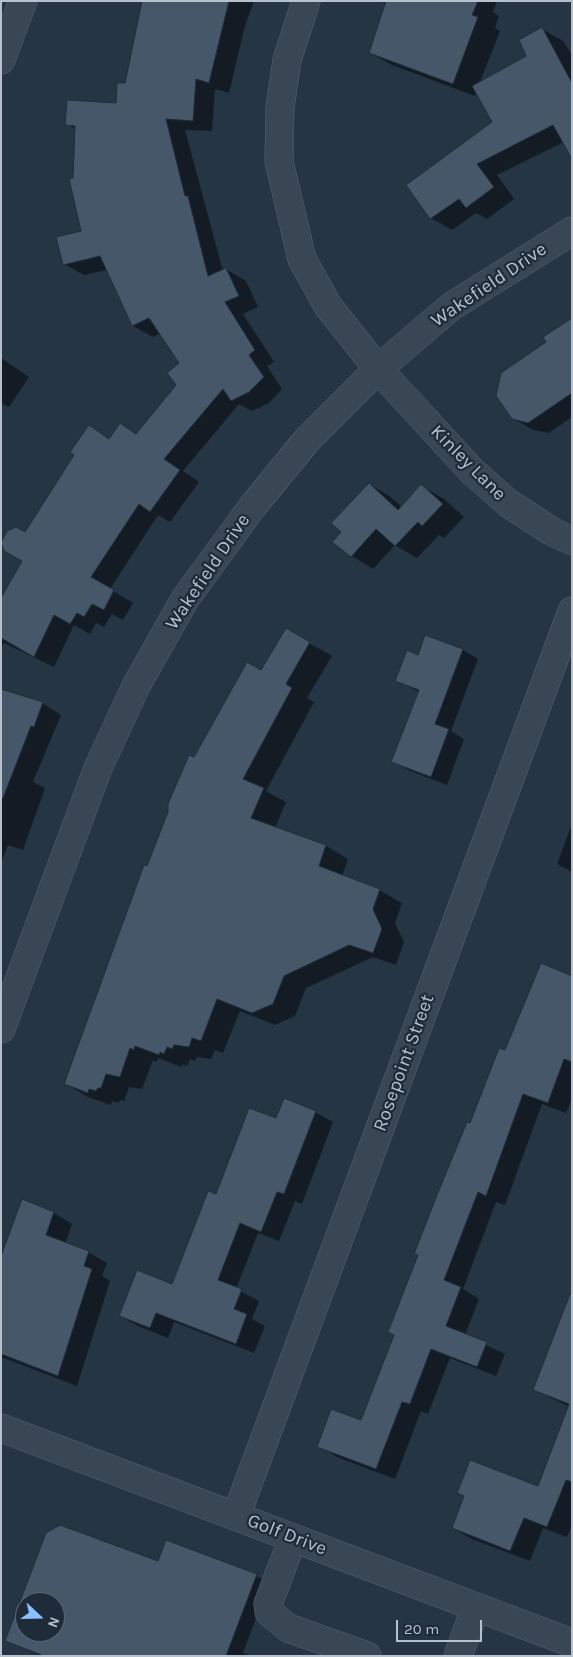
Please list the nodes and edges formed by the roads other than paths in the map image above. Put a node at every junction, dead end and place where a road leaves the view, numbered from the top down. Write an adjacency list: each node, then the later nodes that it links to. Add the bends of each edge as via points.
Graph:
1 (23, 1): 3 (street)
2 (306, 1): 5 (street, Kinley Lane, via 287,60 280,108 279,161 302,259 328,306)
3 (1, 60)
4 (572, 231): 5 (street, Wakefield Drive, via 452,306)
5 (378, 369): 6 (street, Kinley Lane, via 486,484 551,532); 8 (street, Wakefield Drive, via 307,440 253,506 185,599 145,670 98,768)
6 (572, 541)
7 (572, 611): 10 (street, Rosepoint Street)
8 (1, 1029)
9 (1, 1428): 10 (street, Golf Drive)
10 (236, 1516): 11 (street, Golf Drive)
11 (293, 1538): 12 (street, Golf Drive); 14 (street, via 268,1604 269,1612 288,1628)
12 (476, 1607): 13 (street, Golf Drive); 15 (street)
13 (572, 1643)
14 (367, 1656)
15 (458, 1656)

